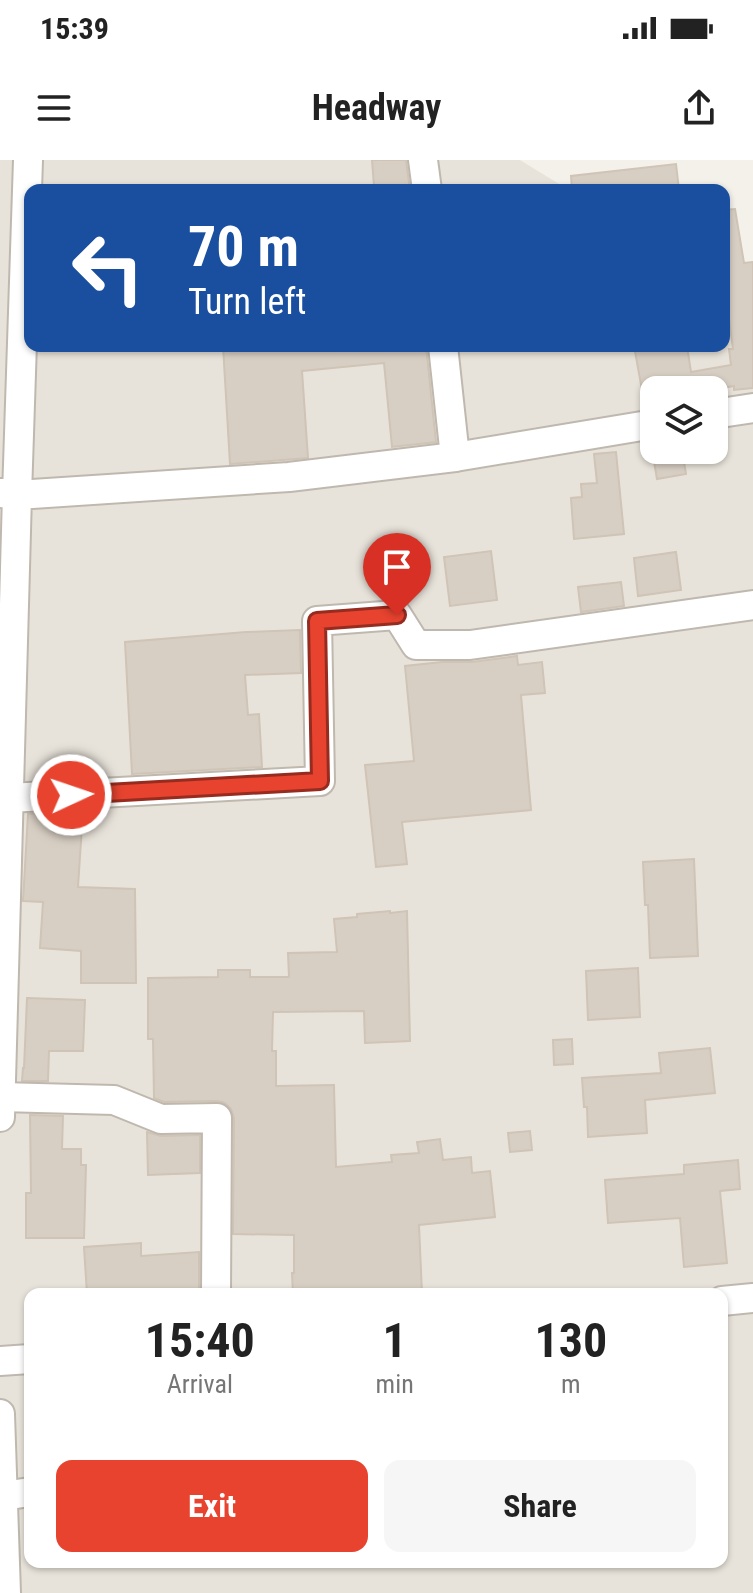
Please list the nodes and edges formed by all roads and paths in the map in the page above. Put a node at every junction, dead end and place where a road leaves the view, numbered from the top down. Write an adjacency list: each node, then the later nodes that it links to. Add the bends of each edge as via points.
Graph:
1 (28, 160): 4 (street)
2 (423, 160): 3 (street)
3 (426, 184)
4 (14, 192): 10 (street)
5 (444, 352): 9 (street)
6 (753, 408): 7 (street)
7 (728, 412)
8 (640, 426): 9 (street)
9 (455, 457): 10 (street, via 289,477)
10 (8, 494): 12 (street)
11 (753, 605): 13 (street, via 470,645 416,645 397,615 317,621 320,781)
12 (5, 724): 13 (street)
13 (9, 798): 14 (street)
14 (0, 1097): 15 (street); 16 (street, via 114,1100 161,1119 217,1118)
15 (0, 1117)
16 (216, 1288)
17 (753, 1298): 18 (street)
18 (728, 1300)
19 (24, 1359): 20 (street)
20 (0, 1361)
21 (0, 1414): 22 (street)
22 (17, 1494): 23 (street)
23 (6, 1593)

